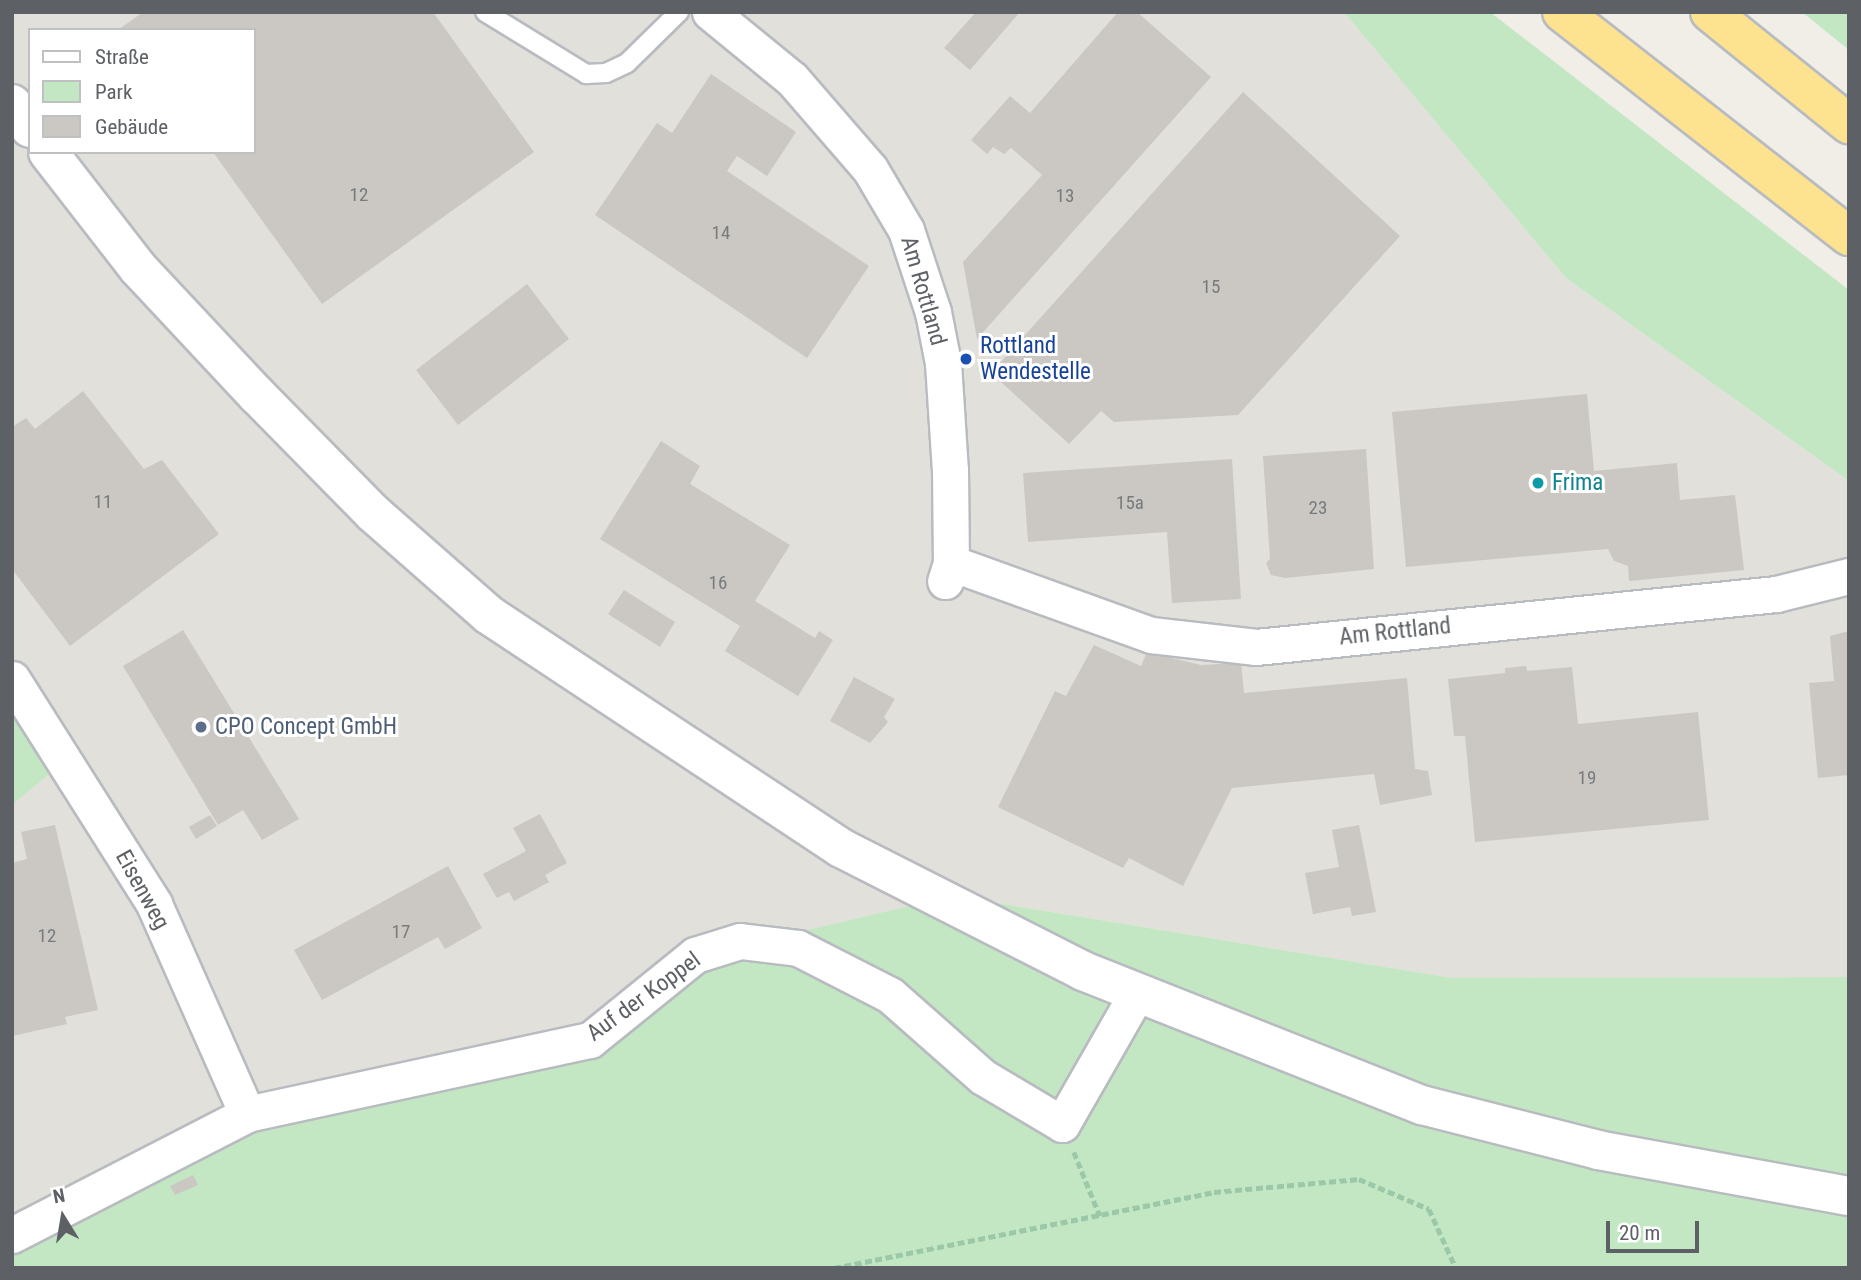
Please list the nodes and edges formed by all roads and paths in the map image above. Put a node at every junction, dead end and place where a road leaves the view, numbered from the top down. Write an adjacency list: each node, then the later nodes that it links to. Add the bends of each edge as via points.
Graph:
1 (485, 12): 2 (lane, via 586,74 606,73 627,63)
2 (679, 12)
3 (710, 12): 11 (street, Am Rottland, via 792,79 870,169 906,230 933,312 943,363 948,572 1151,635 1255,647 1776,594)
4 (1562, 12): 10 (highway)
5 (1710, 12): 7 (highway)
6 (12, 104): 8 (main road)
7 (1849, 124)
8 (28, 125)
9 (50, 154): 13 (main road, via 138,268 257,395 373,513 489,615 841,848 1083,971)
10 (1849, 236)
11 (1849, 576)
12 (12, 679): 14 (street, Eisenweg, via 154,904)
13 (1137, 993): 15 (street); 16 (main road, via 1422,1105 1598,1150)
14 (247, 1114): 15 (street, Auf der Koppel, via 590,1040 695,955 740,941 798,948 890,995 983,1077); 18 (street, Auf der Koppel)
15 (1062, 1124): 17 (path)
16 (1849, 1195)
17 (1100, 1216): 19 (path); 20 (path, via 1214,1192 1359,1180 1429,1209)
18 (12, 1235)
19 (834, 1268)
20 (1456, 1268)

